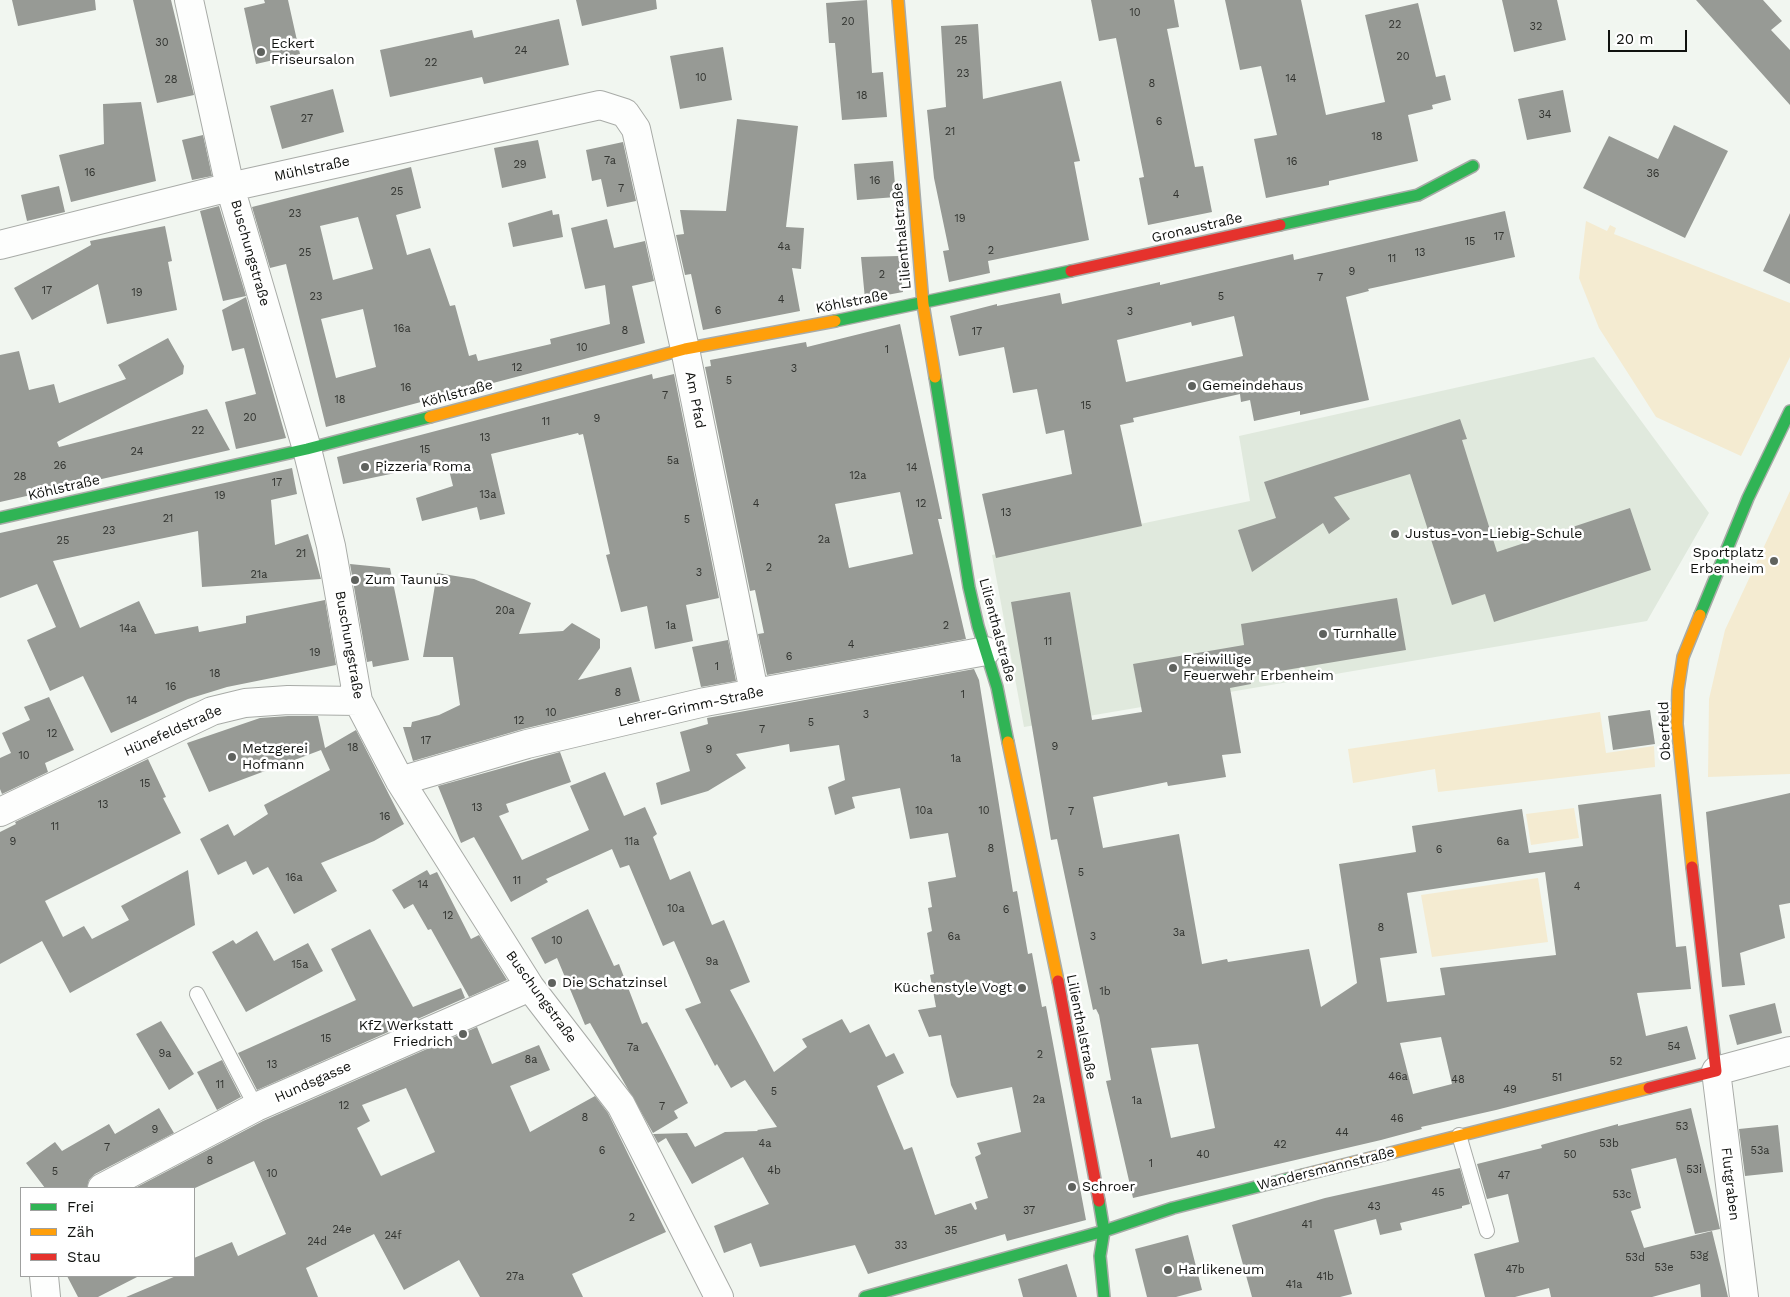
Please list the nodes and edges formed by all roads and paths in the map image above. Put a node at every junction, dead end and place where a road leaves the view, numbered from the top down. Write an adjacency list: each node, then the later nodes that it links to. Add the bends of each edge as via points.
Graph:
1 (189, 0): 5 (street, Buschungstraße)
2 (898, 0): 7 (street, Lilienthalstraße)
3 (624, 113): 5 (street, Mühlstraße, via 600,105); 8 (street, Am Pfad, via 636,130)
4 (1473, 166): 7 (street, Gronaustraße, via 1418,195)
5 (230, 187): 6 (street, Mühlstraße); 10 (street, Buschungstraße)
6 (0, 245)
7 (923, 304): 8 (street, Köhlstraße); 12 (street, Lilienthalstraße, via 969,587)
8 (685, 349): 10 (street, Köhlstraße); 13 (street, Am Pfad)
9 (1790, 410): 20 (street, Oberfeld, via 1748,498 1684,657 1678,690 1684,801)
10 (307, 449): 11 (street, Köhlstraße); 14 (street, Buschungstraße, via 332,546)
11 (0, 518)
12 (986, 651): 13 (street, Lehrer-Grimm-Straße); 24 (street, Lilienthalstraße, via 997,687 1062,1002)
13 (754, 692): 15 (street, Lehrer-Grimm-Straße, via 527,744)
14 (358, 701): 15 (street, Buschungstraße); 16 (street, Hünefeldstraße, via 271,701 212,711)
15 (400, 781): 17 (street, Buschungstraße)
16 (0, 812)
17 (530, 987): 21 (street, Hundsgasse); 28 (street, Buschungstraße, via 621,1105)
18 (197, 994): 21 (lane)
19 (1790, 1051): 20 (street, Wandersmannstraße)
20 (1716, 1071): 22 (street, Wandersmannstraße); 31 (street, Flutgraben)
21 (256, 1107): 23 (street, Hundsgasse)
22 (1459, 1135): 24 (street, Wandersmannstraße, via 1173,1208); 25 (lane)
23 (104, 1187)
24 (1104, 1232): 29 (street, Wandersmannstraße); 30 (street, Lilienthalstraße, via 1100,1256)
25 (1487, 1232)
26 (44, 1277): 27 (street)
27 (46, 1297)
28 (719, 1297)
29 (865, 1297)
30 (1104, 1297)
31 (1744, 1297)

